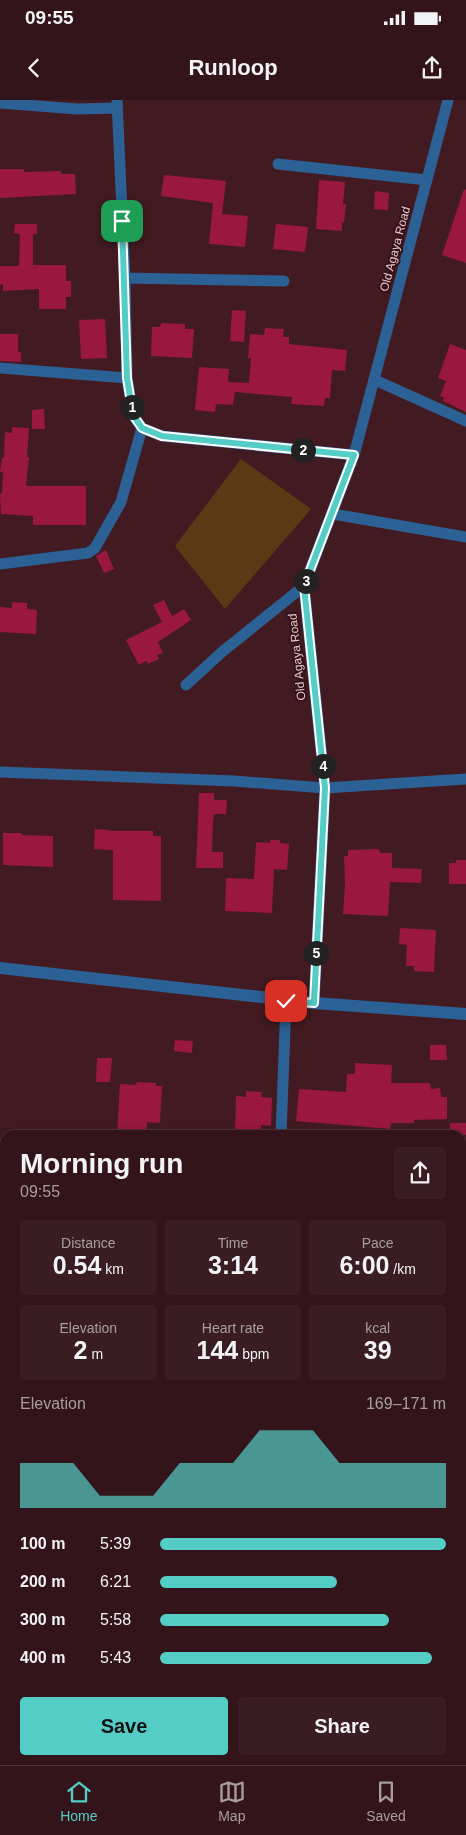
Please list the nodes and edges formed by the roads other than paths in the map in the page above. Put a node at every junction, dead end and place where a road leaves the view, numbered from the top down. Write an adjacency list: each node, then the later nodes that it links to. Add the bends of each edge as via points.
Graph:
1 (448, 100): 5 (street, Old Agaya Road)
2 (0, 103): 3 (street, via 77,109)
3 (117, 104): 6 (street)
4 (278, 164): 5 (street)
5 (427, 180): 10 (street, Old Agaya Road)
6 (125, 278): 7 (street); 9 (street)
7 (284, 281)
8 (0, 368): 9 (street)
9 (127, 378): 12 (street, via 133,415)
10 (375, 380): 11 (street); 13 (street, Old Agaya Road)
11 (466, 421)
12 (142, 428): 13 (street, via 162,436); 16 (street, via 121,502 95,548 88,553)
13 (354, 455): 14 (street, Old Agaya Road)
14 (332, 514): 15 (street); 17 (street, Old Agaya Road)
15 (466, 537)
16 (0, 564)
17 (304, 586): 18 (street); 21 (street, Old Agaya Road)
18 (186, 684)
19 (0, 772): 21 (street, via 234,781)
20 (466, 780): 21 (street)
21 (325, 788): 24 (street, Old Agaya Road)
22 (0, 968): 23 (street)
23 (286, 1001): 24 (street); 26 (street)
24 (314, 1003): 25 (street)
25 (466, 1014)
26 (281, 1130)

